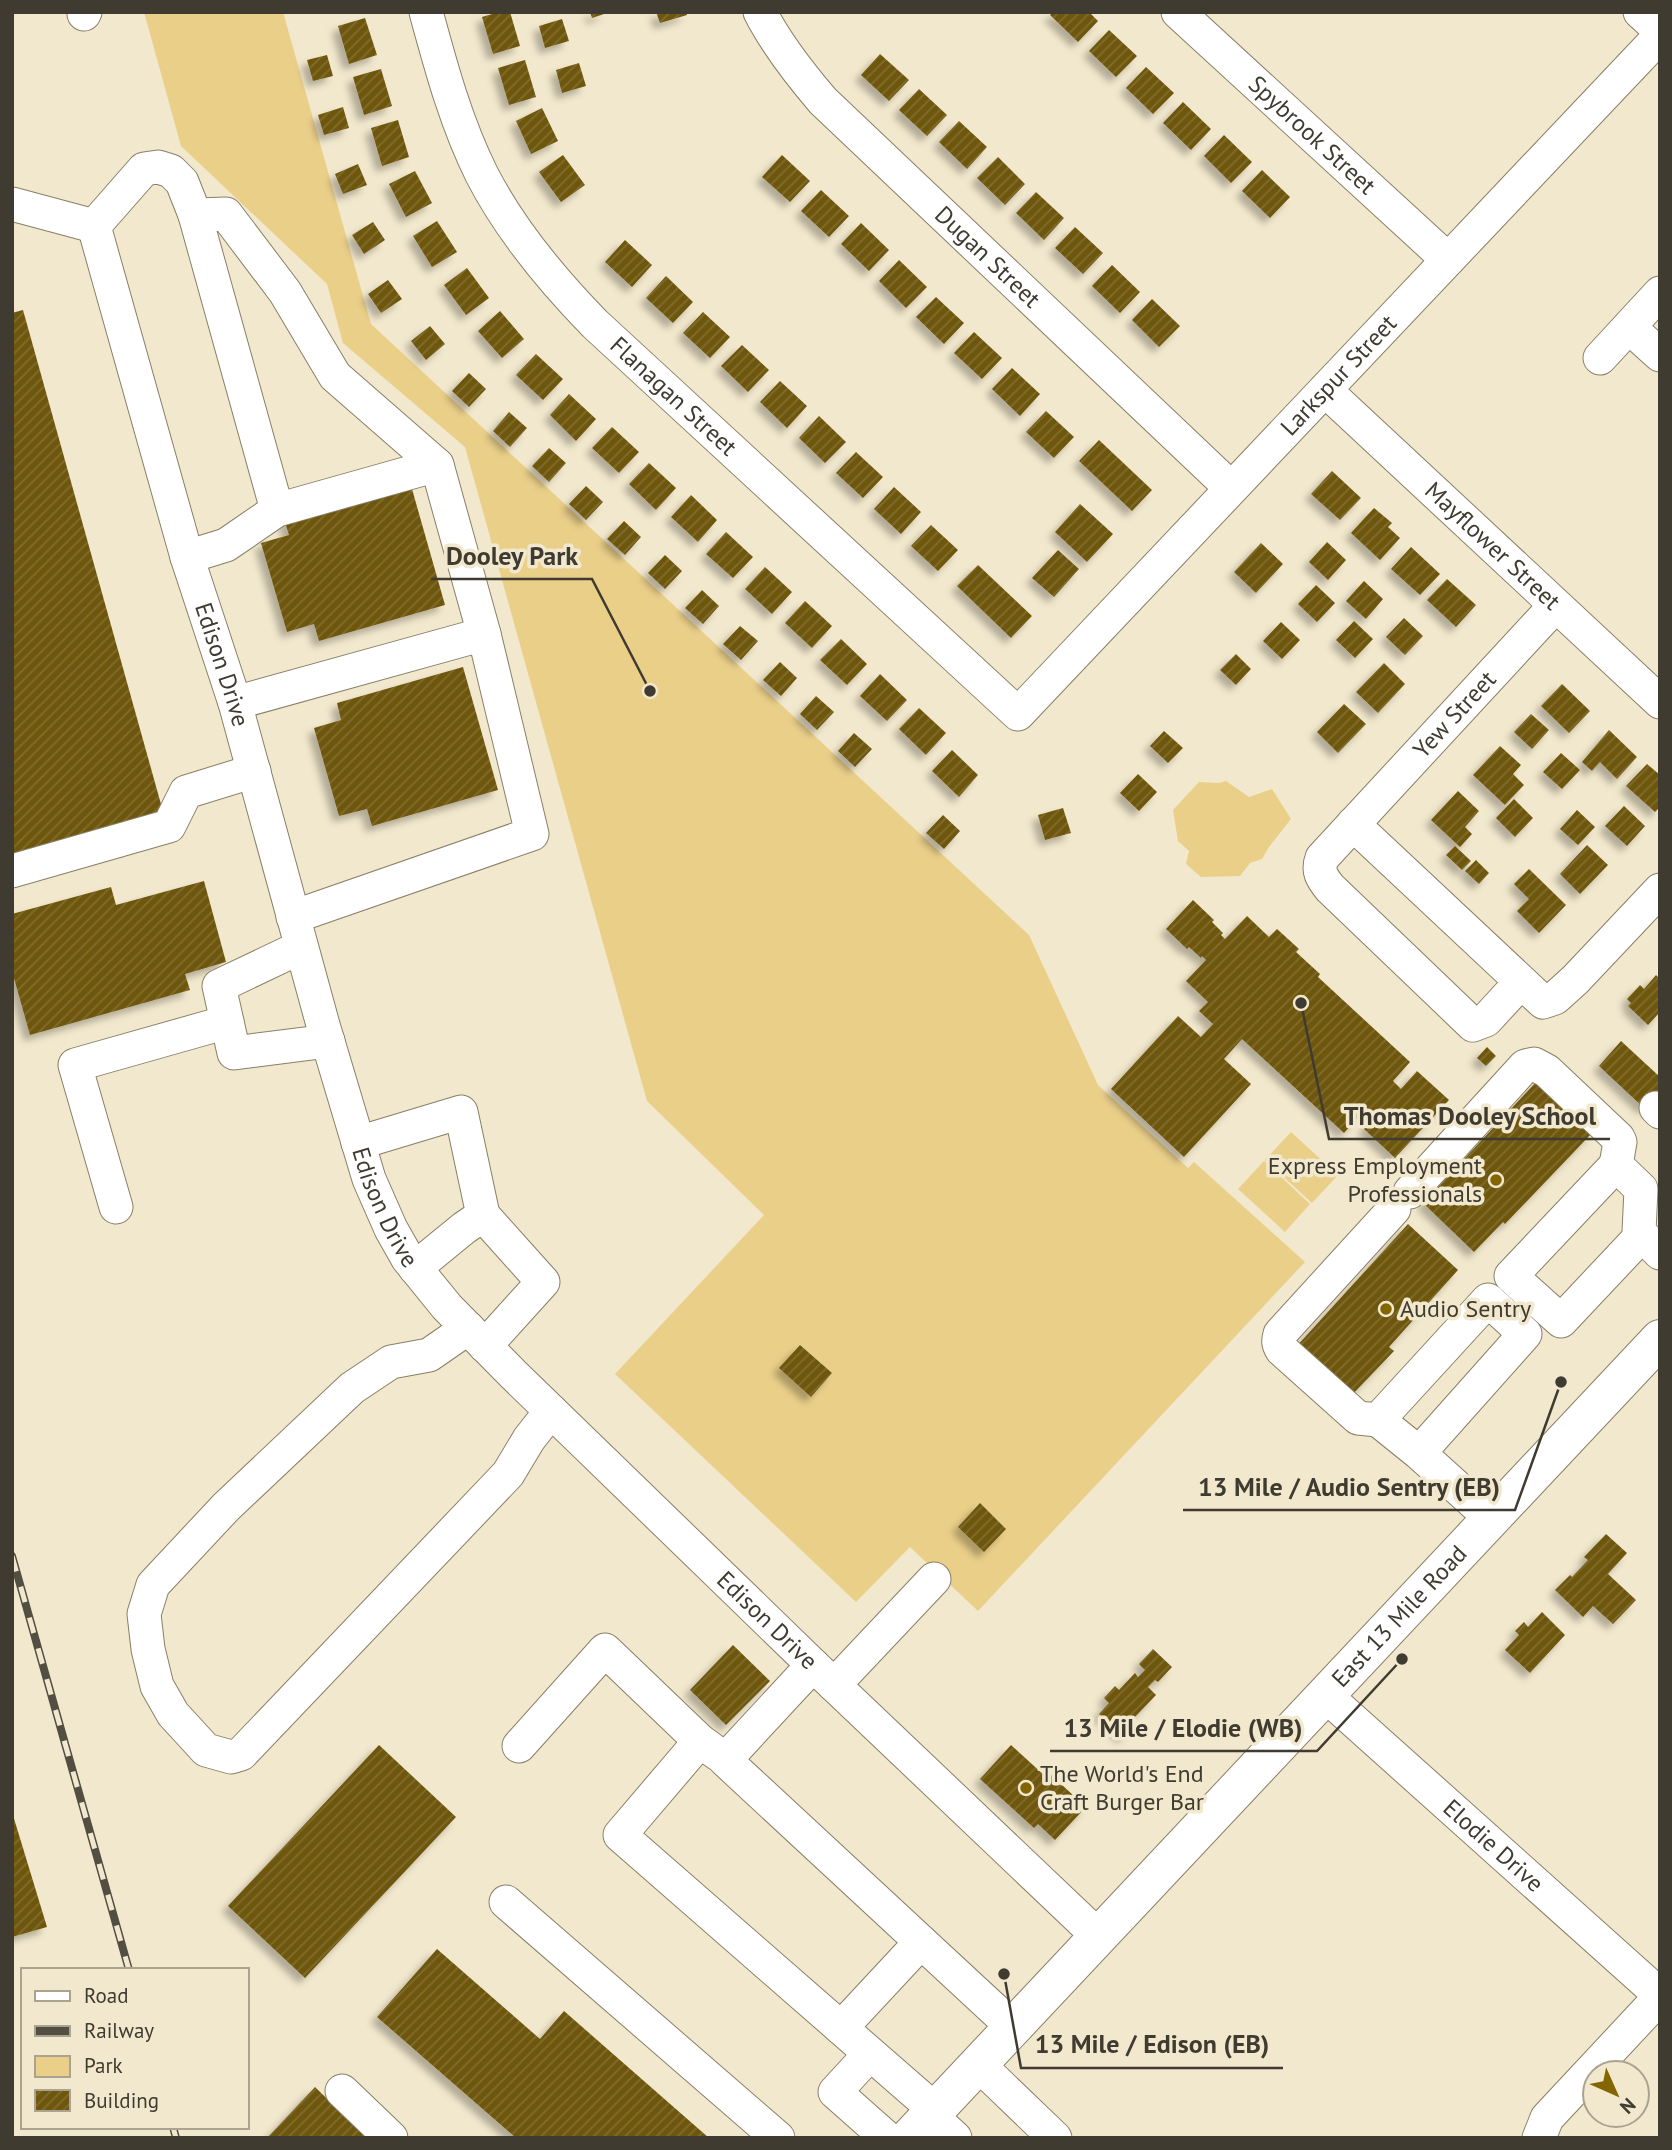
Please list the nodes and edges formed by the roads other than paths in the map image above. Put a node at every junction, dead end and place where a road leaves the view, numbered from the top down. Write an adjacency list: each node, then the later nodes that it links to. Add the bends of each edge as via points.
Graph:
1 (426, 12): 24 (street, Flanagan Street, via 456,112 482,174 542,267 605,334)
2 (760, 12): 17 (street, Dugan Street, via 792,64 823,101)
3 (1178, 12): 10 (street, Spybrook Street)
4 (1640, 12): 5 (street)
5 (1660, 30)
6 (1660, 36): 10 (street, Larkspur Street)
7 (12, 204): 9 (street)
8 (195, 215): 9 (street, via 182,182 158,167 144,169); 16 (street, via 226,214 285,292 335,376); 18 (street)
9 (94, 226): 19 (street, Edison Drive)
10 (1447, 259): 15 (street, Larkspur Street)
11 (1660, 293): 12 (street)
12 (1629, 327): 13 (street); 14 (street)
13 (1660, 355)
14 (1600, 358)
15 (1325, 390): 17 (street, Larkspur Street); 20 (street, Mayflower Street)
16 (437, 465): 18 (street); 21 (street)
17 (1231, 488): 24 (street, Larkspur Street)
18 (277, 510): 19 (street, via 226,545)
19 (187, 557): 23 (street, Edison Drive)
20 (1555, 606): 22 (street, Mayflower Street); 26 (street, Yew Street)
21 (484, 634): 23 (street); 29 (street, via 532,834)
22 (1660, 702)
23 (235, 703): 25 (street, Edison Drive)
24 (1018, 714)
25 (254, 771): 27 (street, via 186,792 169,826); 29 (street, Edison Drive)
26 (1353, 824): 30 (street); 30 (street, Yew Street, via 1322,858 1322,879 1468,1021 1473,1025 1486,1020)
27 (12, 871)
28 (1660, 890): 30 (street, via 1555,998 1540,1000)
29 (297, 932): 31 (street, via 219,986); 32 (street, Edison Drive)
30 (1521, 982)
31 (227, 1022): 32 (street, via 234,1053); 35 (street, via 75,1065)
32 (328, 1041): 33 (street, Edison Drive)
33 (358, 1143): 36 (street, via 461,1112); 38 (street, Edison Drive, via 391,1229)
34 (1616, 1165): 37 (street, via 1641,1189 1637,1223); 37 (street, via 1511,1276 1561,1321); 42 (street, via 1618,1138 1548,1071 1525,1066 1280,1334 1282,1350 1358,1418)
35 (116, 1207)
36 (483, 1215): 38 (street); 39 (street, via 543,1282)
37 (1650, 1244)
38 (415, 1268): 39 (street, Edison Drive)
39 (477, 1337): 41 (street, Edison Drive); 41 (street, via 429,1355 391,1362 352,1388 153,1585 144,1614 157,1686 173,1714 206,1750 231,1757 241,1754 508,1474)
40 (1660, 1339): 44 (main road, East 13 Mile Road)
41 (551, 1411): 46 (street, Edison Drive)
42 (1378, 1419): 43 (street); 43 (street, via 1488,1300 1525,1334)
43 (1419, 1453): 44 (street)
44 (1492, 1519): 47 (main road, East 13 Mile Road)
45 (934, 1578): 46 (street)
46 (823, 1675): 49 (street, via 734,1747); 51 (street, Edison Drive)
47 (1325, 1695): 51 (main road, East 13 Mile Road); 53 (street, Elodie Drive)
48 (519, 1746): 49 (street, via 605,1650)
49 (713, 1750): 52 (street); 55 (street, via 620,1835)
50 (506, 1902): 61 (street)
51 (1098, 1936): 54 (main road, East 13 Mile Road)
52 (921, 1942): 54 (street); 55 (street)
53 (1660, 1996): 64 (street, via 1547,2118)
54 (1013, 2027): 57 (main road, East 13 Mile Road)
55 (841, 2028): 56 (street)
56 (870, 2054): 59 (street); 62 (street, via 835,2092)
57 (978, 2064): 59 (main road, East 13 Mile Road); 63 (street)
58 (342, 2091): 60 (street)
59 (932, 2125)
60 (391, 2138)
61 (778, 2138)
62 (887, 2138)
63 (1055, 2138)
64 (1539, 2138)

